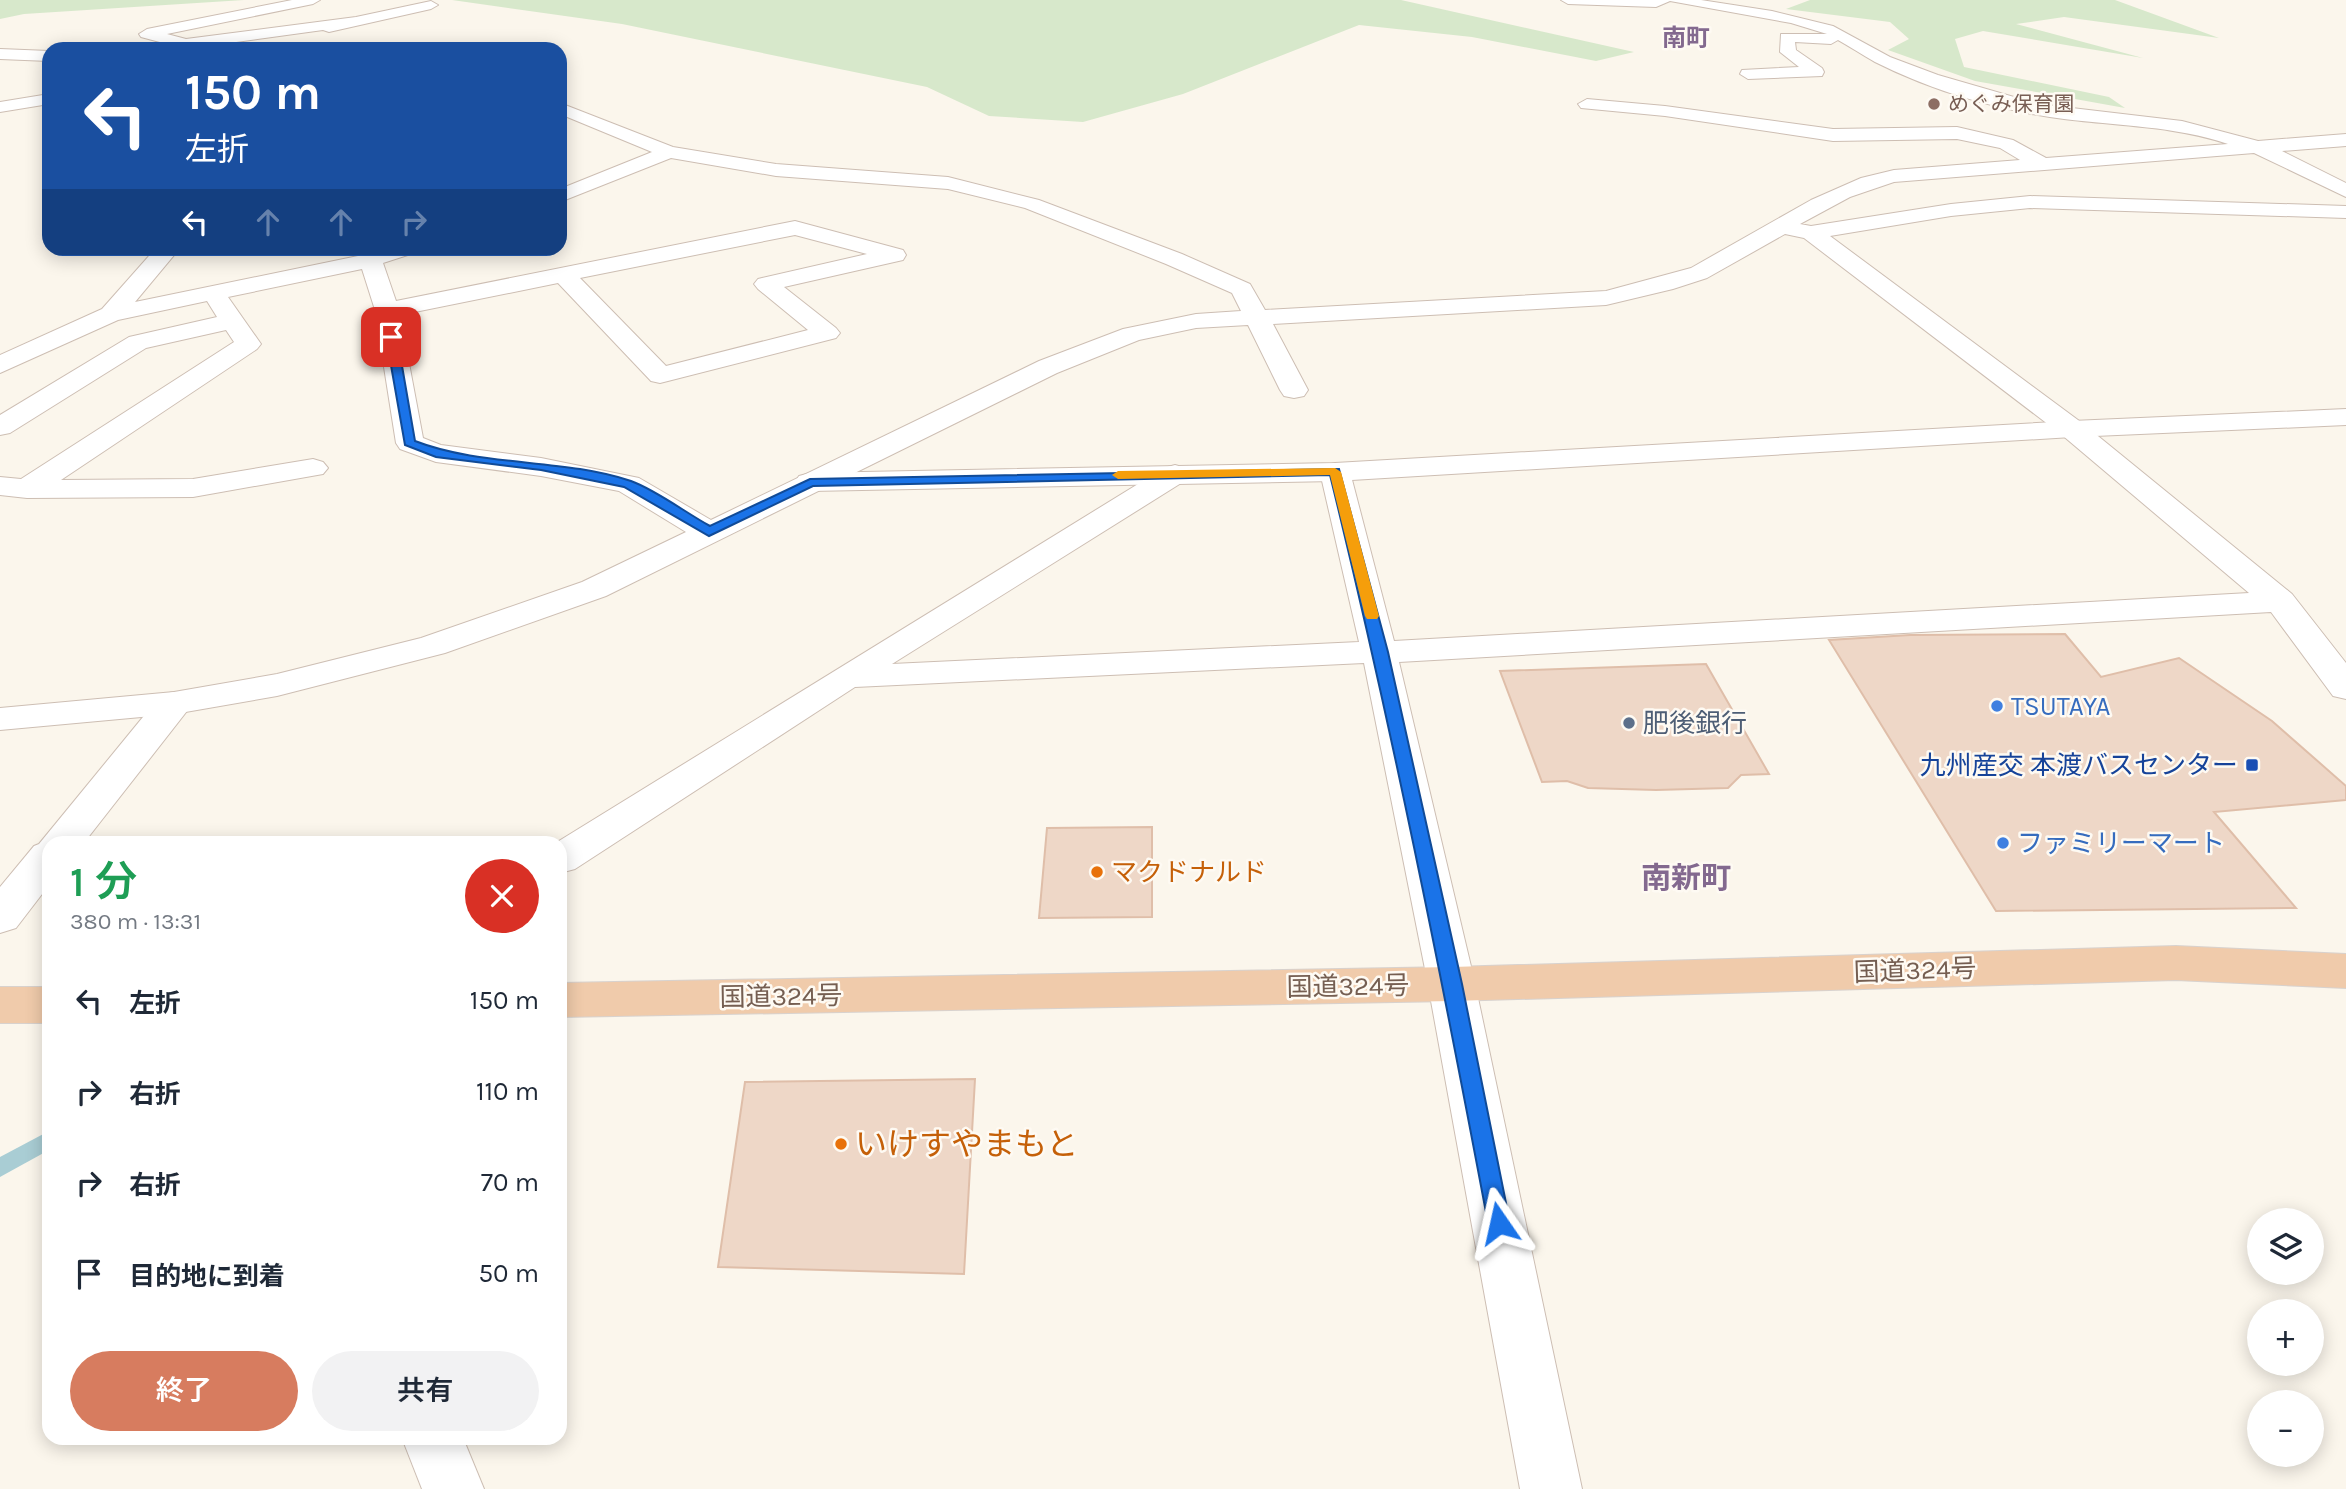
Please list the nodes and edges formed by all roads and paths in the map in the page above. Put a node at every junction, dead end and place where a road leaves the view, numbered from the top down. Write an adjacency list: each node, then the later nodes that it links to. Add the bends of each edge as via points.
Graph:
1 (313, 0): 10 (street, via 147,34)
2 (1568, 0): 3 (street)
3 (1663, 0)
4 (1676, 0): 9 (street, via 1792,20 1829,29)
5 (364, 3): 7 (street)
6 (431, 5): 7 (street)
7 (402, 11): 8 (street)
8 (355, 21): 11 (street); 12 (street)
9 (1847, 40): 15 (street, via 1787,37 1788,52 1816,72); 21 (street, via 1923,76 2019,105 2204,130)
10 (178, 42)
11 (201, 42)
12 (254, 42)
13 (0, 54): 14 (street)
14 (42, 56)
15 (1748, 74)
16 (42, 100): 18 (street)
17 (1587, 104): 23 (street, via 1833,135 1957,133 2006,144)
18 (0, 107)
19 (567, 111): 22 (street)
20 (2346, 140): 21 (street)
21 (2257, 146): 23 (street); 24 (street)
22 (669, 152): 25 (street); 36 (street, via 776,170 948,183 1032,204 1242,289)
23 (2042, 164): 27 (street, via 1866,181)
24 (2346, 191)
25 (567, 194)
26 (2346, 212): 28 (street, via 2030,202)
27 (1784, 226): 28 (street); 36 (street, via 1699,273 1606,298)
28 (1811, 233): 42 (street)
29 (162, 256): 35 (street)
30 (360, 256): 33 (street)
31 (369, 256): 34 (street)
32 (564, 275): 32 (street, via 795,228 895,255 766,284 827,333 660,375); 34 (street)
33 (214, 293): 35 (street); 37 (street)
34 (387, 310): 48 (street, via 410,443 436,453 628,484)
35 (111, 314): 38 (street)
36 (1258, 318): 39 (street); 46 (street, via 1196,321 1132,334 1048,367)
37 (232, 321): 41 (street, via 138,342); 47 (street, via 248,344)
38 (0, 365)
39 (1294, 390)
40 (2346, 417): 42 (street)
41 (0, 427)
42 (2073, 429): 44 (street); 49 (street)
43 (313, 468): 47 (street, via 193,488)
44 (1335, 472): 45 (street); 50 (street)
45 (1175, 474): 46 (street); 51 (street)
46 (810, 482): 48 (street)
47 (14, 488)
48 (709, 532): 53 (street, via 594,589 433,646 277,685)
49 (2280, 601): 50 (street); 52 (street)
50 (1381, 652): 51 (street); 60 (street)
51 (846, 677): 56 (street)
52 (2346, 688)
53 (174, 703): 54 (street); 55 (street)
54 (0, 719)
55 (66, 836)
56 (567, 855)
57 (42, 865): 58 (street)
58 (0, 917)
59 (2346, 971): 60 (highway, 国道324号, via 2176,963)
60 (1452, 984): 61 (highway, 国道324号); 66 (street)
61 (567, 1000)
62 (0, 1005): 63 (highway)
63 (42, 1005)
64 (435, 1445): 65 (street)
65 (453, 1489)
66 (1551, 1489)

